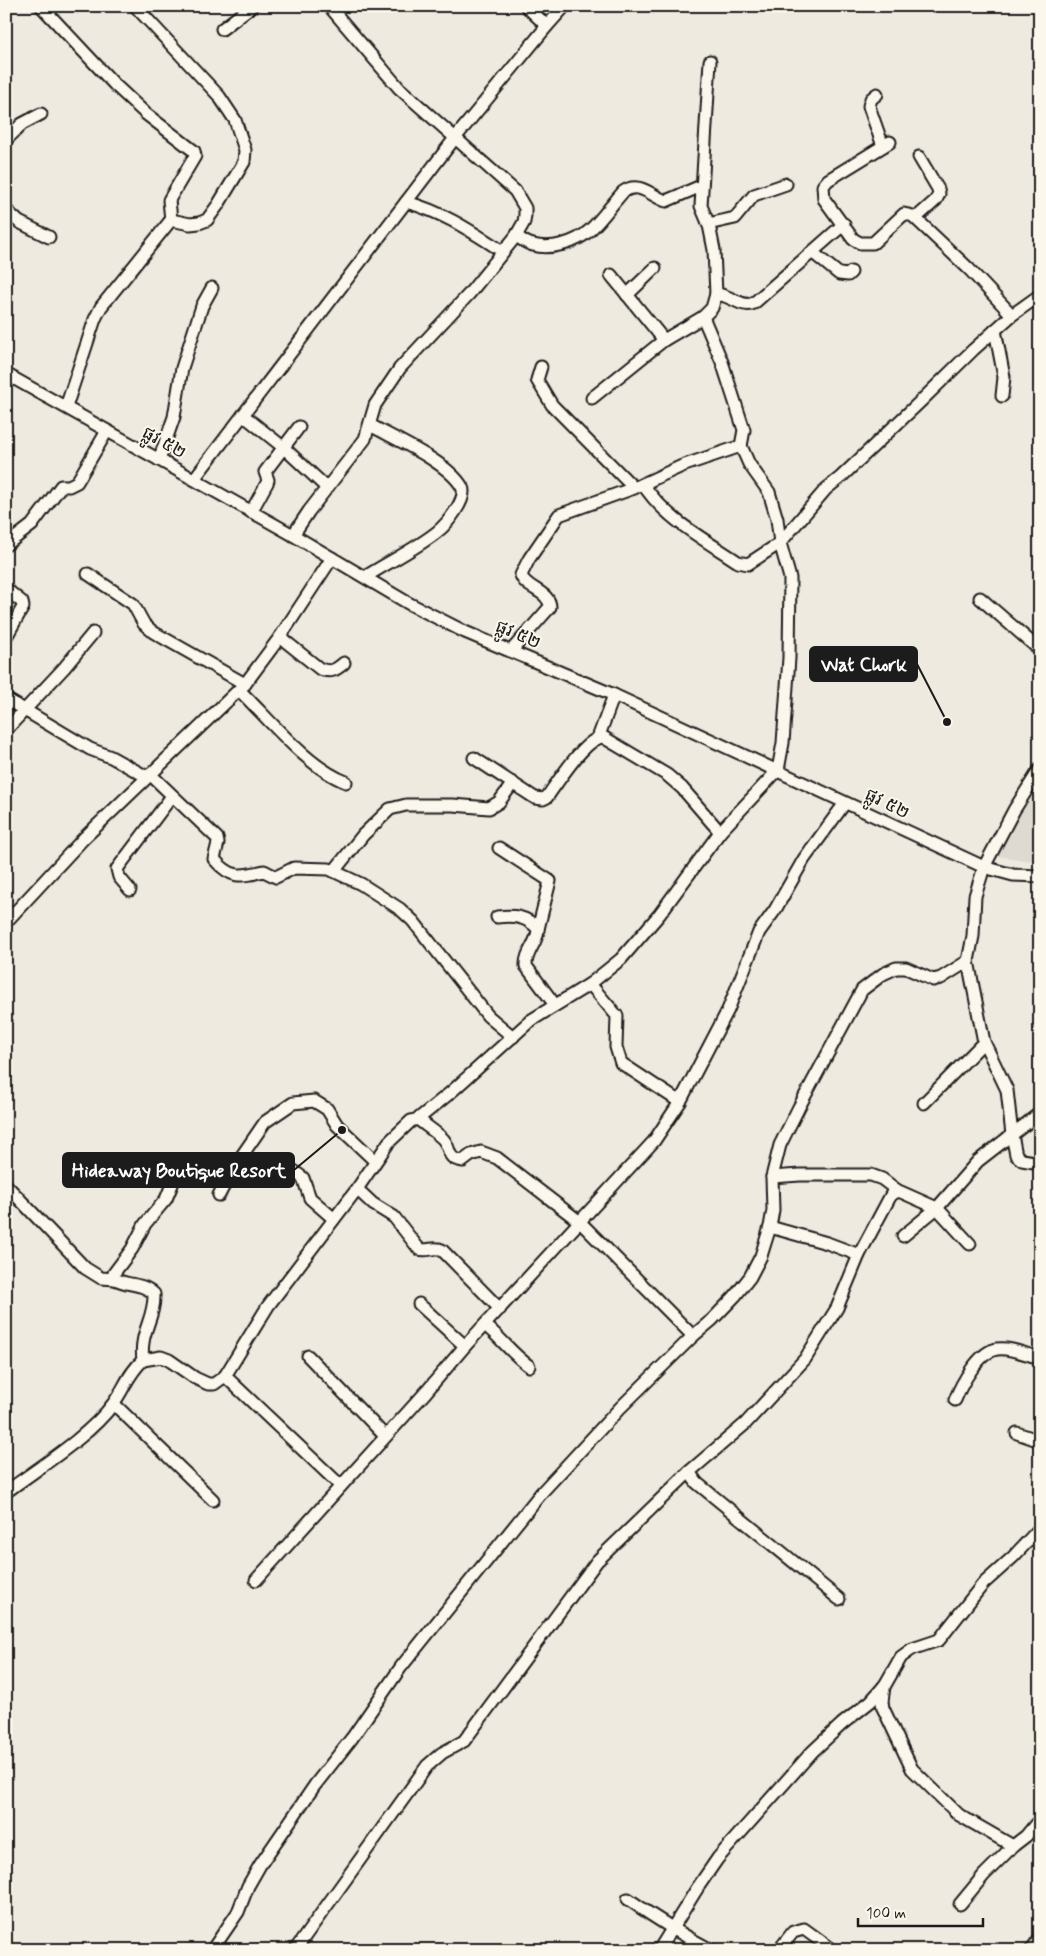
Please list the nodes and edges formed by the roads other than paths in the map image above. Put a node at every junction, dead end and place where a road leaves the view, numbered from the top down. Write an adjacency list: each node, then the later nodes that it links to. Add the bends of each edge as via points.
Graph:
1 (41, 6): 20 (street, via 115,85 194,151 195,156 169,200)
2 (135, 6): 20 (street, via 219,96 235,120 245,150 244,162 207,220 190,224)
3 (252, 6): 8 (street)
4 (329, 6): 12 (street, via 399,88)
5 (526, 6): 7 (street)
6 (565, 6): 7 (street)
7 (547, 26): 12 (street)
8 (222, 29)
9 (710, 61): 16 (street)
10 (877, 94): 22 (street, via 869,106 886,144 823,186 824,199)
11 (41, 114): 13 (street, via 22,124)
12 (455, 138): 17 (street); 23 (street, via 520,198 525,215)
13 (6, 140)
14 (918, 157): 19 (street, via 940,194)
15 (786, 184): 21 (street, via 754,194 735,218)
16 (701, 186): 21 (street, via 702,208); 23 (street, via 666,200 636,187 628,188 590,230 574,241 538,246)
17 (406, 202): 25 (street, via 454,220); 43 (street)
18 (6, 210): 24 (street, via 19,222)
19 (916, 218): 22 (street, via 904,214 873,243 866,244 853,239); 34 (street)
20 (171, 220): 42 (street, via 101,307)
21 (708, 224): 32 (street, via 714,250)
22 (844, 224): 26 (street)
23 (516, 236): 25 (street)
24 (49, 237)
25 (502, 251): 44 (street, via 469,294 400,368 375,405)
26 (812, 252): 28 (street, via 840,274); 32 (street, via 750,305)
27 (655, 268): 31 (street)
28 (851, 272)
29 (611, 275): 31 (street)
30 (212, 288): 49 (street, via 202,306 182,368 174,417)
31 (627, 294): 37 (street)
32 (716, 294): 35 (street, via 712,308)
33 (1040, 295): 34 (street)
34 (1012, 315): 36 (street)
35 (703, 317): 37 (street); 47 (street, via 722,362 744,430)
36 (995, 330): 40 (street, via 1004,377); 55 (street, via 826,489)
37 (664, 340): 41 (street)
38 (541, 368): 51 (street, via 537,380 552,405)
39 (6, 374): 42 (street, ផ្លូវ ៥២)
40 (1002, 396)
41 (592, 398)
42 (66, 407): 46 (street, ផ្លូវ ៥២)
43 (243, 415): 48 (street); 50 (street)
44 (370, 425): 52 (street, via 365,439); 59 (street, via 432,459 458,483 463,492 461,502 437,532)
45 (299, 427): 48 (street)
46 (107, 431): 49 (street, ផ្លូវ ៥២); 56 (street, via 77,482 61,486 32,525)
47 (741, 446): 51 (street, via 682,466); 55 (street, via 749,464 769,492)
48 (283, 447): 52 (street); 53 (street, via 266,472 267,483)
49 (159, 460): 50 (street, ផ្លូវ ៥២)
50 (194, 479): 53 (street, ផ្លូវ ៥២)
51 (639, 486): 55 (street, via 674,518 742,564 748,564); 65 (street, via 564,512 554,520 521,575 524,581 546,597 550,607)
52 (327, 488): 54 (street)
53 (251, 512): 54 (street, ផ្លូវ ៥២)
54 (293, 536): 57 (street, ផ្លូវ ៥២)
55 (780, 542): 76 (street, via 790,587 788,668)
56 (6, 545)
57 (332, 558): 59 (street, ផ្លូវ ៥២); 64 (street)
58 (88, 574): 68 (street, via 134,604 144,624 153,632)
59 (365, 577): 65 (street, ផ្លូវ ៥២, via 465,632)
60 (6, 589): 63 (street, via 22,602 23,607)
61 (980, 598): 66 (street)
62 (93, 633): 71 (street)
63 (6, 637)
64 (280, 637): 67 (street, via 320,669 332,672); 68 (street)
65 (511, 650): 69 (street, ផ្លូវ ៥២)
66 (1040, 650)
67 (344, 663)
68 (242, 687): 77 (street); 78 (street, via 287,740 330,775)
69 (614, 694): 73 (street); 76 (street, ផ្លូវ ៥២)
70 (6, 699): 71 (street)
71 (25, 709): 72 (street); 77 (street, via 90,749)
72 (6, 730)
73 (598, 738): 79 (street, via 566,770 547,797 539,800); 82 (street, via 608,739 667,774)
74 (474, 758): 79 (street)
75 (1040, 769): 84 (street)
76 (778, 770): 81 (street, ផ្លូវ ៥២); 82 (street)
77 (149, 775): 80 (street); 89 (street, via 84,838)
78 (346, 782)
79 (513, 783): 85 (street, via 499,802 489,808 406,805 390,809 363,835)
80 (172, 796): 85 (street, via 217,838 214,859 230,874 242,877 264,871 276,877 294,868); 87 (street, via 117,869 119,877)
81 (845, 803): 84 (street, ផ្លូវ ៥២); 96 (street, via 804,859 759,932 728,1010)
82 (720, 832): 92 (street, via 634,944)
83 (499, 848): 90 (street, via 550,881)
84 (984, 867): 86 (street, ផ្លូវ ៥២, via 1012,875); 91 (street, via 975,896)
85 (334, 871): 94 (street, via 361,884 406,914 488,1016)
86 (1040, 876)
87 (130, 890)
88 (497, 917): 90 (street, via 526,918)
89 (6, 922)
90 (538, 929): 93 (street, via 526,966)
91 (968, 961): 95 (street); 105 (street, via 937,980 906,968 896,968 865,986 780,1145)
92 (590, 984): 93 (street); 96 (street, via 617,1016 616,1047 622,1063)
93 (555, 1004): 94 (street)
94 (513, 1037): 99 (street)
95 (984, 1042): 97 (street); 100 (street, via 1007,1090)
96 (680, 1102): 112 (street, via 654,1141)
97 (924, 1103)
98 (1040, 1113): 100 (street)
99 (418, 1119): 101 (street, via 397,1133); 112 (street, via 442,1138 456,1160 463,1161 480,1152 497,1158)
100 (1012, 1135): 102 (street, via 1019,1159); 110 (street, via 978,1161)
101 (375, 1161): 107 (street); 109 (street, via 337,1125 327,1109 314,1101 292,1104 265,1122)
102 (1040, 1163)
103 (181, 1164): 117 (street, via 170,1193 145,1224 114,1273)
104 (287, 1166): 111 (street, via 303,1178 310,1198)
105 (772, 1177): 108 (street, via 871,1175); 113 (street)
106 (6, 1185): 117 (street, via 85,1268 101,1278)
107 (357, 1189): 111 (street); 119 (street, via 372,1204 394,1217 419,1249 442,1250)
108 (898, 1191): 110 (street); 116 (street, via 890,1197)
109 (218, 1195)
110 (937, 1208): 114 (street); 115 (street)
111 (334, 1219): 127 (street, via 268,1306)
112 (580, 1222): 119 (street); 121 (street)
113 (770, 1227): 116 (street); 121 (street, via 761,1256 750,1276 724,1308)
114 (904, 1236)
115 (970, 1244)
116 (859, 1255): 133 (street, via 837,1308 805,1359 745,1424)
117 (115, 1279): 125 (street, via 150,1289 154,1294 142,1338)
118 (419, 1304): 122 (street)
119 (500, 1309): 120 (street)
120 (485, 1325): 122 (street); 126 (street)
121 (692, 1336): 147 (street, via 542,1492 401,1667 352,1738 314,1785 248,1886 238,1912)
122 (465, 1346): 131 (street)
123 (308, 1356): 131 (street)
124 (1040, 1358): 128 (street, via 1003,1349 989,1352 966,1377)
125 (143, 1360): 127 (street, via 160,1357 169,1360 208,1384 214,1384); 129 (street, via 127,1378)
126 (529, 1366)
127 (225, 1376): 134 (street)
128 (955, 1400)
129 (114, 1404): 135 (street, via 74,1442); 136 (street)
130 (1017, 1433): 132 (street)
131 (385, 1436): 134 (street)
132 (1040, 1441)
133 (689, 1472): 139 (street, via 697,1483); 148 (street, via 597,1561 464,1741 442,1752 427,1766)
134 (341, 1486): 138 (street)
135 (6, 1492)
136 (213, 1500)
137 (1040, 1528): 140 (street, via 983,1584 939,1640 912,1649 901,1657)
138 (256, 1580)
139 (839, 1600)
140 (885, 1684): 142 (street, via 883,1708 912,1769 959,1815); 145 (street, via 871,1701 812,1752 735,1838)
141 (1040, 1819): 142 (street)
142 (1013, 1846): 144 (street, via 984,1874)
143 (628, 1899): 145 (street)
144 (960, 1904)
145 (671, 1928): 149 (street); 150 (street)
146 (1040, 1938): 153 (street)
147 (212, 1950)
148 (295, 1950)
149 (659, 1950)
150 (711, 1950)
151 (779, 1950): 152 (street, via 793,1932 804,1928)
152 (833, 1950)
153 (1031, 1950)

